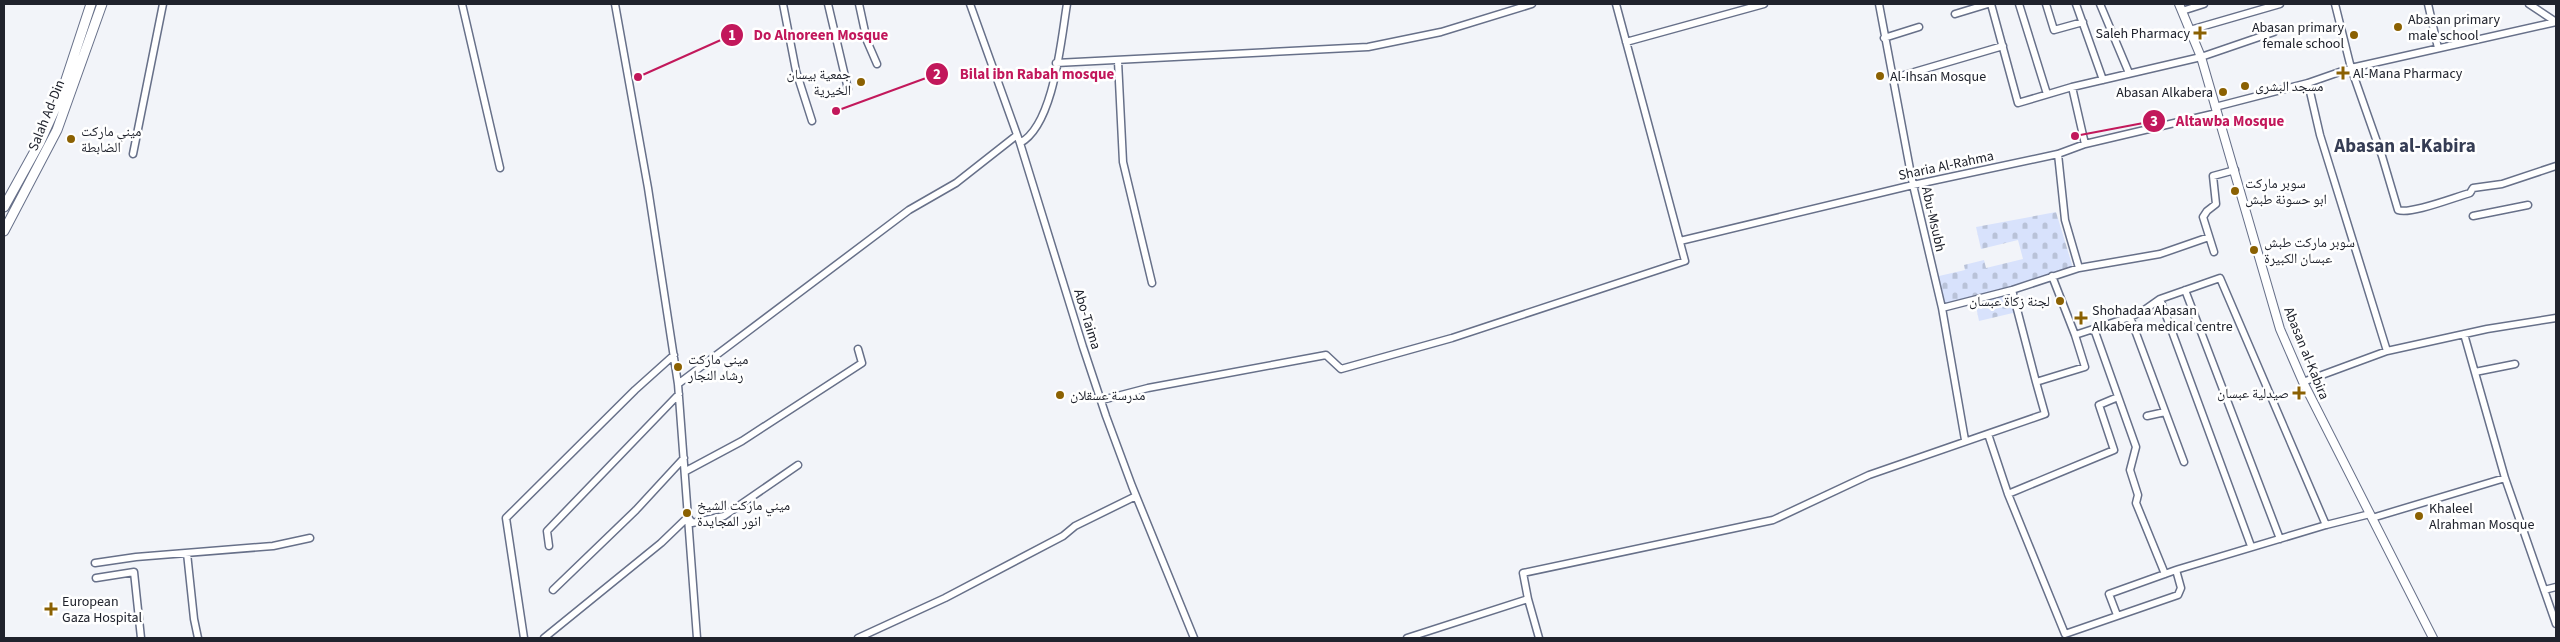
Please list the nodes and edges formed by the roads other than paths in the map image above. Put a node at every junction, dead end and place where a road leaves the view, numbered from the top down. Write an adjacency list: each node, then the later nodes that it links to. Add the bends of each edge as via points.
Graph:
1 (91, 4): 60 (highway, Salah Ad-Din, via 60,98)
2 (102, 4): 62 (highway, Salah Ad-Din, via 58,130)
3 (163, 4): 53 (street)
4 (462, 4): 56 (street)
5 (614, 4): 80 (street)
6 (783, 4): 49 (street, via 796,71)
7 (828, 4): 46 (street)
8 (859, 4): 38 (street, via 867,40)
9 (970, 4): 50 (street, Abo-Taima)
10 (1067, 4): 39 (street)
11 (1532, 4): 37 (street, via 1441,32 1368,47)
12 (1616, 4): 33 (street)
13 (1764, 4): 33 (street)
14 (1879, 4): 32 (street, Abu-Msubh)
15 (1990, 4): 26 (street); 34 (street)
16 (2020, 4): 47 (street)
17 (2046, 4): 27 (street, via 2054,30)
18 (2076, 4): 27 (street)
19 (2100, 4): 41 (street)
20 (2204, 4): 25 (street)
21 (2280, 4): 30 (street)
22 (2335, 4): 40 (street)
23 (2428, 4): 35 (street)
24 (2529, 4): 28 (street)
25 (2180, 7): 30 (main road, Abasan al-Kabira)
26 (1955, 14)
27 (2082, 22): 43 (street)
28 (2556, 22): 35 (street, Sharia Al-Rahma)
29 (1919, 27): 32 (street)
30 (2190, 30): 36 (main road, Abasan al-Kabira)
31 (2274, 32): 36 (street)
32 (1884, 38): 42 (street, Abu-Msubh)
33 (1626, 42): 64 (street)
34 (2004, 46): 42 (street); 47 (street, via 2018,103)
35 (2438, 48): 40 (street, Sharia Al-Rahma)
36 (2201, 57): 41 (street); 48 (main road, Abasan al-Kabira)
37 (1118, 61): 39 (street); 68 (street, via 1123,162)
38 (877, 64)
39 (1056, 64): 51 (street, via 1048,107 1029,138)
40 (2351, 68): 44 (street, Sharia Al-Rahma); 55 (street, via 2398,210 2414,209 2470,193 2473,188 2502,184)
41 (2129, 73): 43 (street)
42 (1894, 78): 58 (street, Abu-Msubh)
43 (2103, 80): 45 (street)
44 (2308, 83): 48 (street, Sharia Al-Rahma); 79 (street, via 2320,134)
45 (2072, 87): 47 (street); 52 (street)
46 (848, 90)
47 (2047, 94)
48 (2216, 110): 52 (street, Sharia Al-Rahma); 57 (main road, Abasan al-Kabira)
49 (812, 121)
50 (1018, 135): 51 (street, Abo-Taima); 85 (street, via 956,183 909,210)
51 (1020, 143): 88 (street, Abo-Taima)
52 (2085, 144): 54 (street, Sharia Al-Rahma)
53 (133, 154)
54 (2058, 154): 58 (street, Sharia Al-Rahma); 66 (street, via 2065,220)
55 (2556, 166)
56 (500, 168)
57 (2235, 170): 63 (street, via 2213,176 2216,204 2203,217); 84 (main road, Abasan al-Kabira, via 2280,328)
58 (1913, 184): 64 (street, Sharia Al-Rahma); 72 (street, Abu-Msubh)
59 (2528, 206): 61 (street)
60 (4, 207)
61 (2472, 216)
62 (4, 230)
63 (2209, 237): 65 (street); 66 (street, via 2160,254)
64 (1680, 240): 88 (street, via 1684,261 1452,338 1367,362 1341,369 1326,355 1148,388)
65 (2214, 252)
66 (2078, 268): 67 (street)
67 (2052, 276): 69 (street); 77 (street)
68 (1152, 283)
69 (2012, 290): 72 (street); 83 (street)
70 (2185, 290): 71 (street); 102 (street, via 2220,278); 104 (street)
71 (2160, 298): 73 (street); 106 (street)
72 (1942, 308): 92 (street, Abu-Msubh)
73 (2130, 317): 75 (street); 89 (street)
74 (2556, 318): 76 (street)
75 (2094, 329): 77 (street); 87 (street)
76 (2464, 334): 79 (street); 82 (street)
77 (2075, 335): 83 (street, via 2085,367)
78 (858, 349): 96 (street, via 862,363 742,441)
79 (2387, 351): 84 (street)
80 (674, 355): 85 (street); 120 (street, via 506,518)
81 (2515, 364): 82 (street)
82 (2475, 372): 97 (street)
83 (2036, 382): 91 (street, via 2045,414)
84 (2303, 382): 100 (main road, Abasan al-Kabira)
85 (678, 384): 86 (street)
86 (679, 394): 93 (street); 105 (street, via 547,531)
87 (2118, 397): 98 (street, via 2099,405 2114,450); 110 (street, via 2136,447 2130,470 2138,495 2136,502)
88 (1102, 400): 99 (street, Abo-Taima)
89 (2165, 412): 90 (street); 94 (street)
90 (2147, 416)
91 (1988, 434): 92 (street); 98 (street)
92 (1965, 440): 115 (street, via 1869,475 1773,520 1523,573)
93 (684, 458): 96 (street); 113 (street, via 636,510)
94 (2184, 462)
95 (798, 465): 101 (street, via 724,516 692,523)
96 (686, 471): 101 (street)
97 (2505, 478): 100 (street); 114 (street)
98 (2008, 494): 116 (street, via 2065,634)
99 (1136, 496): 123 (street, via 945,598); 124 (street, Abo-Taima)
100 (2371, 516): 102 (street); 127 (main road, Abasan al-Kabira)
101 (688, 517): 121 (street, via 661,543); 122 (street)
102 (2326, 525): 104 (street)
103 (310, 538): 107 (street, via 273,546)
104 (2280, 539): 106 (street)
105 (549, 546)
106 (2251, 546): 109 (street)
107 (187, 553): 108 (street); 119 (street)
108 (94, 563)
109 (2176, 570): 110 (street); 116 (street, via 2181,588 2178,595)
110 (2165, 574): 116 (street, via 2109,594)
111 (96, 578): 118 (street, via 134,572)
112 (2556, 587): 114 (street)
113 (553, 590)
114 (2544, 590): 117 (street)
115 (1528, 599): 125 (street); 126 (street)
116 (2117, 615)
117 (2556, 624)
118 (141, 638)
119 (198, 638)
120 (524, 638)
121 (544, 638)
122 (697, 638)
123 (858, 638)
124 (1194, 638)
125 (1407, 638)
126 (1539, 638)
127 (2433, 638)

